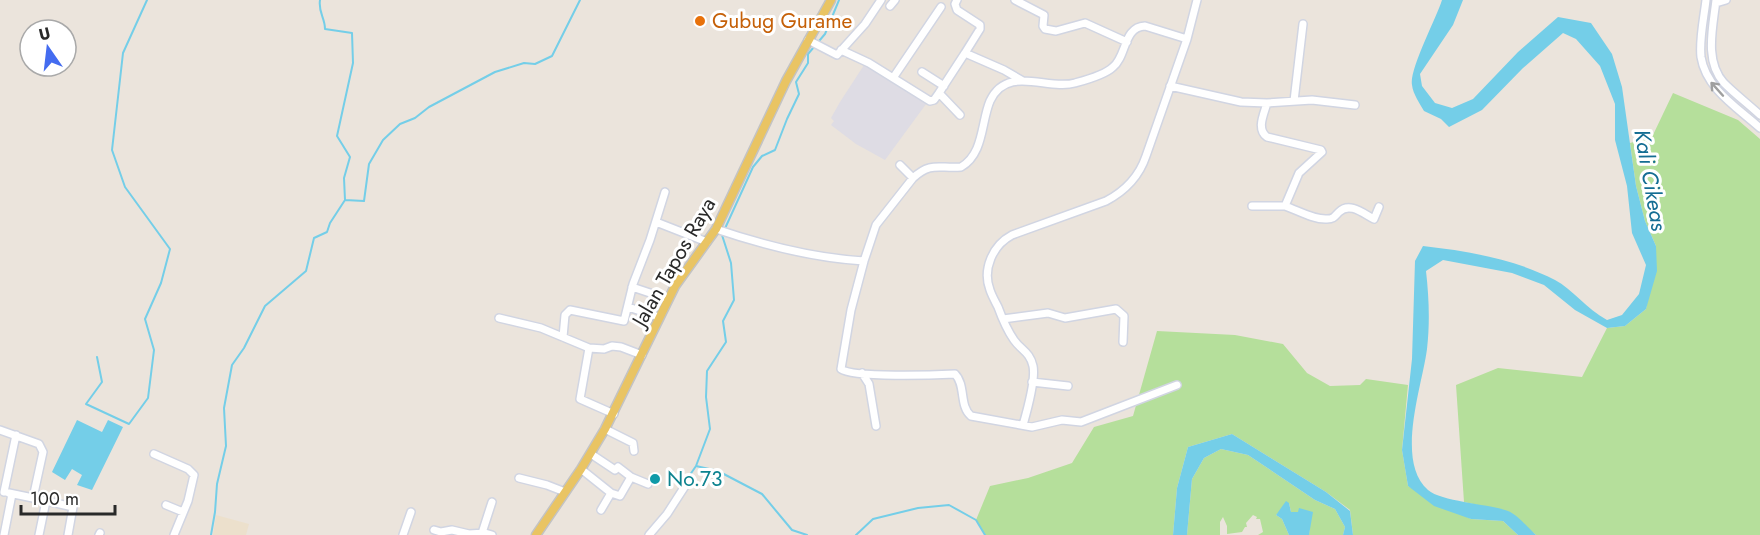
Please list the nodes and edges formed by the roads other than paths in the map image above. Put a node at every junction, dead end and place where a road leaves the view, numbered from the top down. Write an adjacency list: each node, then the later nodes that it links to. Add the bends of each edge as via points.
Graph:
1 (830, 0): 13 (main road, Jalan Tapos Raya)
2 (881, 0): 14 (street)
3 (957, 0): 15 (street, via 957,10 980,25)
4 (1015, 0): 12 (street, via 1044,15 1045,28 1056,31 1085,23)
5 (1197, 0): 11 (street)
6 (1706, 0): 27 (street, one-way to 6, via 1715,88 1704,68 1701,44)
7 (1726, 0): 8 (street)
8 (1716, 1): 25 (street, via 1714,65 1723,82)
9 (941, 7): 17 (street)
10 (1302, 24): 22 (street)
11 (1187, 39): 12 (street, via 1142,26 1133,30); 20 (street)
12 (1127, 42): 18 (street, via 1112,68 1076,83)
13 (814, 43): 14 (street, via 837,55); 36 (main road, Jalan Tapos Raya, via 786,81)
14 (841, 50): 17 (street)
15 (965, 53): 18 (street); 19 (street)
16 (922, 72): 19 (street)
17 (893, 78): 21 (street, via 930,101)
18 (1023, 81): 30 (street, via 1004,86 990,101 984,130 966,164 939,165)
19 (944, 86): 21 (street)
20 (1170, 86): 23 (street, via 1241,102); 44 (street, via 1142,166 1122,192 1012,235 995,248 987,278)
21 (939, 93): 26 (street)
22 (1294, 101): 23 (street); 24 (street)
23 (1267, 103): 33 (street, via 1262,133 1322,152 1299,173)
24 (1355, 105)
25 (1760, 114): 27 (street)
26 (960, 115)
27 (1752, 121): 28 (street)
28 (1760, 129)
29 (900, 165): 30 (street)
30 (913, 178): 38 (street, via 876,225)
31 (665, 192): 35 (street)
32 (1252, 206): 33 (street)
33 (1285, 206): 34 (street, via 1325,219 1346,208 1374,219)
34 (1379, 207)
35 (656, 222): 37 (street); 39 (street)
36 (723, 231): 37 (main road, Jalan Tapos Raya); 38 (street, via 760,243)
37 (707, 242): 40 (main road, Jalan Tapos Raya)
38 (864, 261): 49 (street, via 840,367 842,371)
39 (632, 287): 40 (street); 41 (street)
40 (668, 299): 42 (main road, Jalan Tapos Raya)
41 (628, 307): 42 (street); 45 (street, via 621,322 570,310 565,315)
42 (659, 317): 48 (main road, Jalan Tapos Raya)
43 (499, 318): 45 (street)
44 (1003, 319): 46 (street, via 1048,313 1065,318 1116,309 1124,316); 50 (street, via 1015,341 1029,354)
45 (563, 337): 47 (street)
46 (1123, 342)
47 (590, 348): 48 (street, via 621,347); 53 (street, via 581,401)
48 (642, 355): 53 (main road, Jalan Tapos Raya)
49 (862, 373): 54 (street, via 955,374 969,415); 55 (street, via 869,384)
50 (1032, 382): 51 (street); 54 (street)
51 (1068, 386)
52 (1177, 386): 54 (street, via 1086,421)
53 (614, 414): 56 (main road, Jalan Tapos Raya)
54 (1023, 425)
55 (876, 426)
56 (605, 429): 59 (street, via 633,443); 61 (main road, Jalan Tapos Raya)
57 (0, 430): 58 (street)
58 (16, 435): 67 (street); 71 (street, via 42,447)
59 (634, 451)
60 (154, 454): 76 (street, via 194,475)
61 (591, 454): 62 (main road, Jalan Tapos Raya); 63 (street)
62 (581, 470): 68 (main road, Jalan Tapos Raya); 69 (street)
63 (631, 477): 66 (street); 69 (street, via 620,496)
64 (519, 478): 68 (street)
65 (687, 483): 87 (street)
66 (648, 484)
67 (2, 491): 70 (street)
68 (565, 492): 86 (main road, Jalan Tapos Raya)
69 (611, 493): 75 (street)
70 (12, 494): 71 (street); 80 (street)
71 (33, 498): 72 (street)
72 (46, 501): 81 (street); 82 (street, via 73,507)
73 (492, 502): 79 (street)
74 (166, 505): 76 (street)
75 (601, 510)
76 (183, 512): 83 (street)
77 (411, 512): 84 (street)
78 (434, 530): 79 (street)
79 (482, 533): 85 (street)
80 (4, 535)
81 (39, 535)
82 (68, 535)
83 (174, 535)
84 (403, 535)
85 (492, 535)
86 (536, 535)
87 (649, 535)

